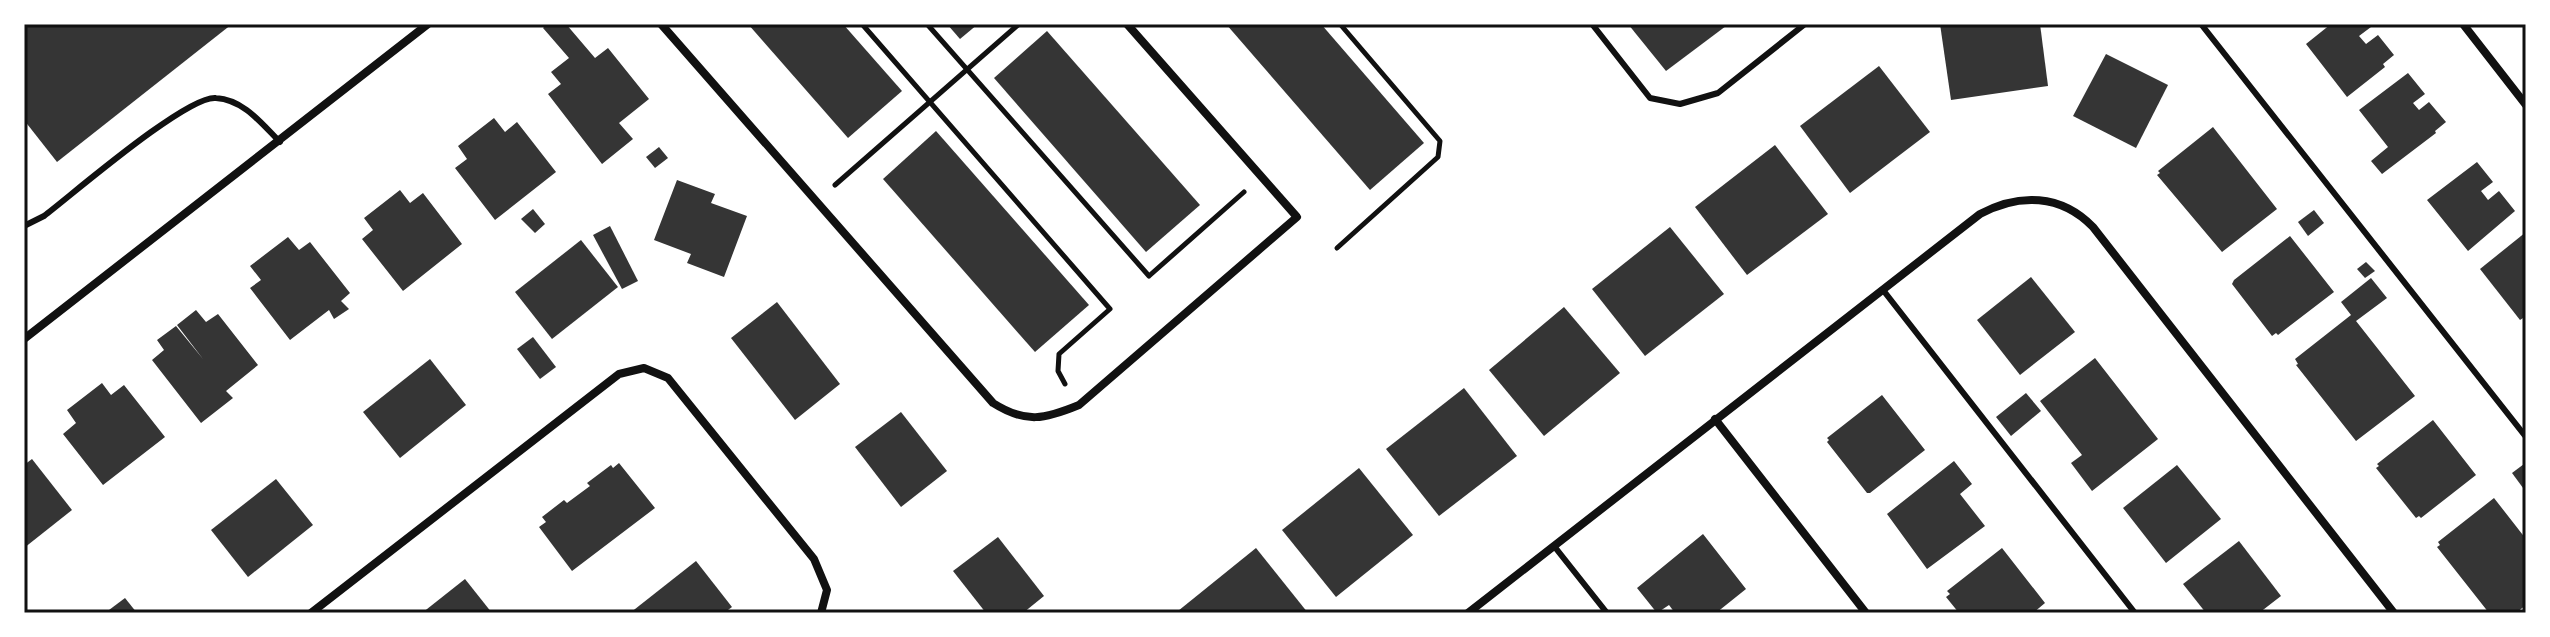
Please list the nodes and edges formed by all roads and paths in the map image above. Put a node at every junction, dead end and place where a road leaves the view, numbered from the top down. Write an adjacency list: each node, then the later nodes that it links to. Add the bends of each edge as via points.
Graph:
1 (428, 24): 15 (street)
2 (661, 24): 17 (street)
3 (862, 24): 13 (path)
4 (927, 24): 12 (path)
5 (1019, 24): 12 (path)
6 (1127, 24): 16 (street)
7 (1340, 24): 19 (path, via 1440,141 1438,157)
8 (1592, 24): 9 (lane, via 1650,98 1680,104 1718,93)
9 (1805, 24)
10 (2201, 24): 24 (lane)
11 (2463, 24): 14 (street)
12 (967, 70): 13 (path); 16 (path, via 1149,276)
13 (930, 102): 17 (path); 22 (path, via 1110,309 1059,354 1058,371)
14 (2526, 105)
15 (280, 142): 18 (lane, via 242,105 213,97 181,111); 21 (street)
16 (1262, 177): 17 (street, via 1297,217 1079,405 1046,418 1011,415 993,403)
17 (816, 201)
18 (24, 226)
19 (1337, 248)
20 (1883, 290): 23 (street); 31 (lane); 32 (street, via 1980,214 2003,203 2041,199 2073,210 2093,227)
21 (24, 339)
22 (1065, 385)
23 (1715, 419): 25 (street); 30 (street)
24 (2526, 437)
25 (1554, 546): 28 (street); 29 (lane)
26 (311, 613): 27 (street, via 619,374 644,368 668,378 814,559 827,590)
27 (821, 613)
28 (1468, 613)
29 (1607, 613)
30 (1866, 613)
31 (2135, 613)
32 (2394, 613)

